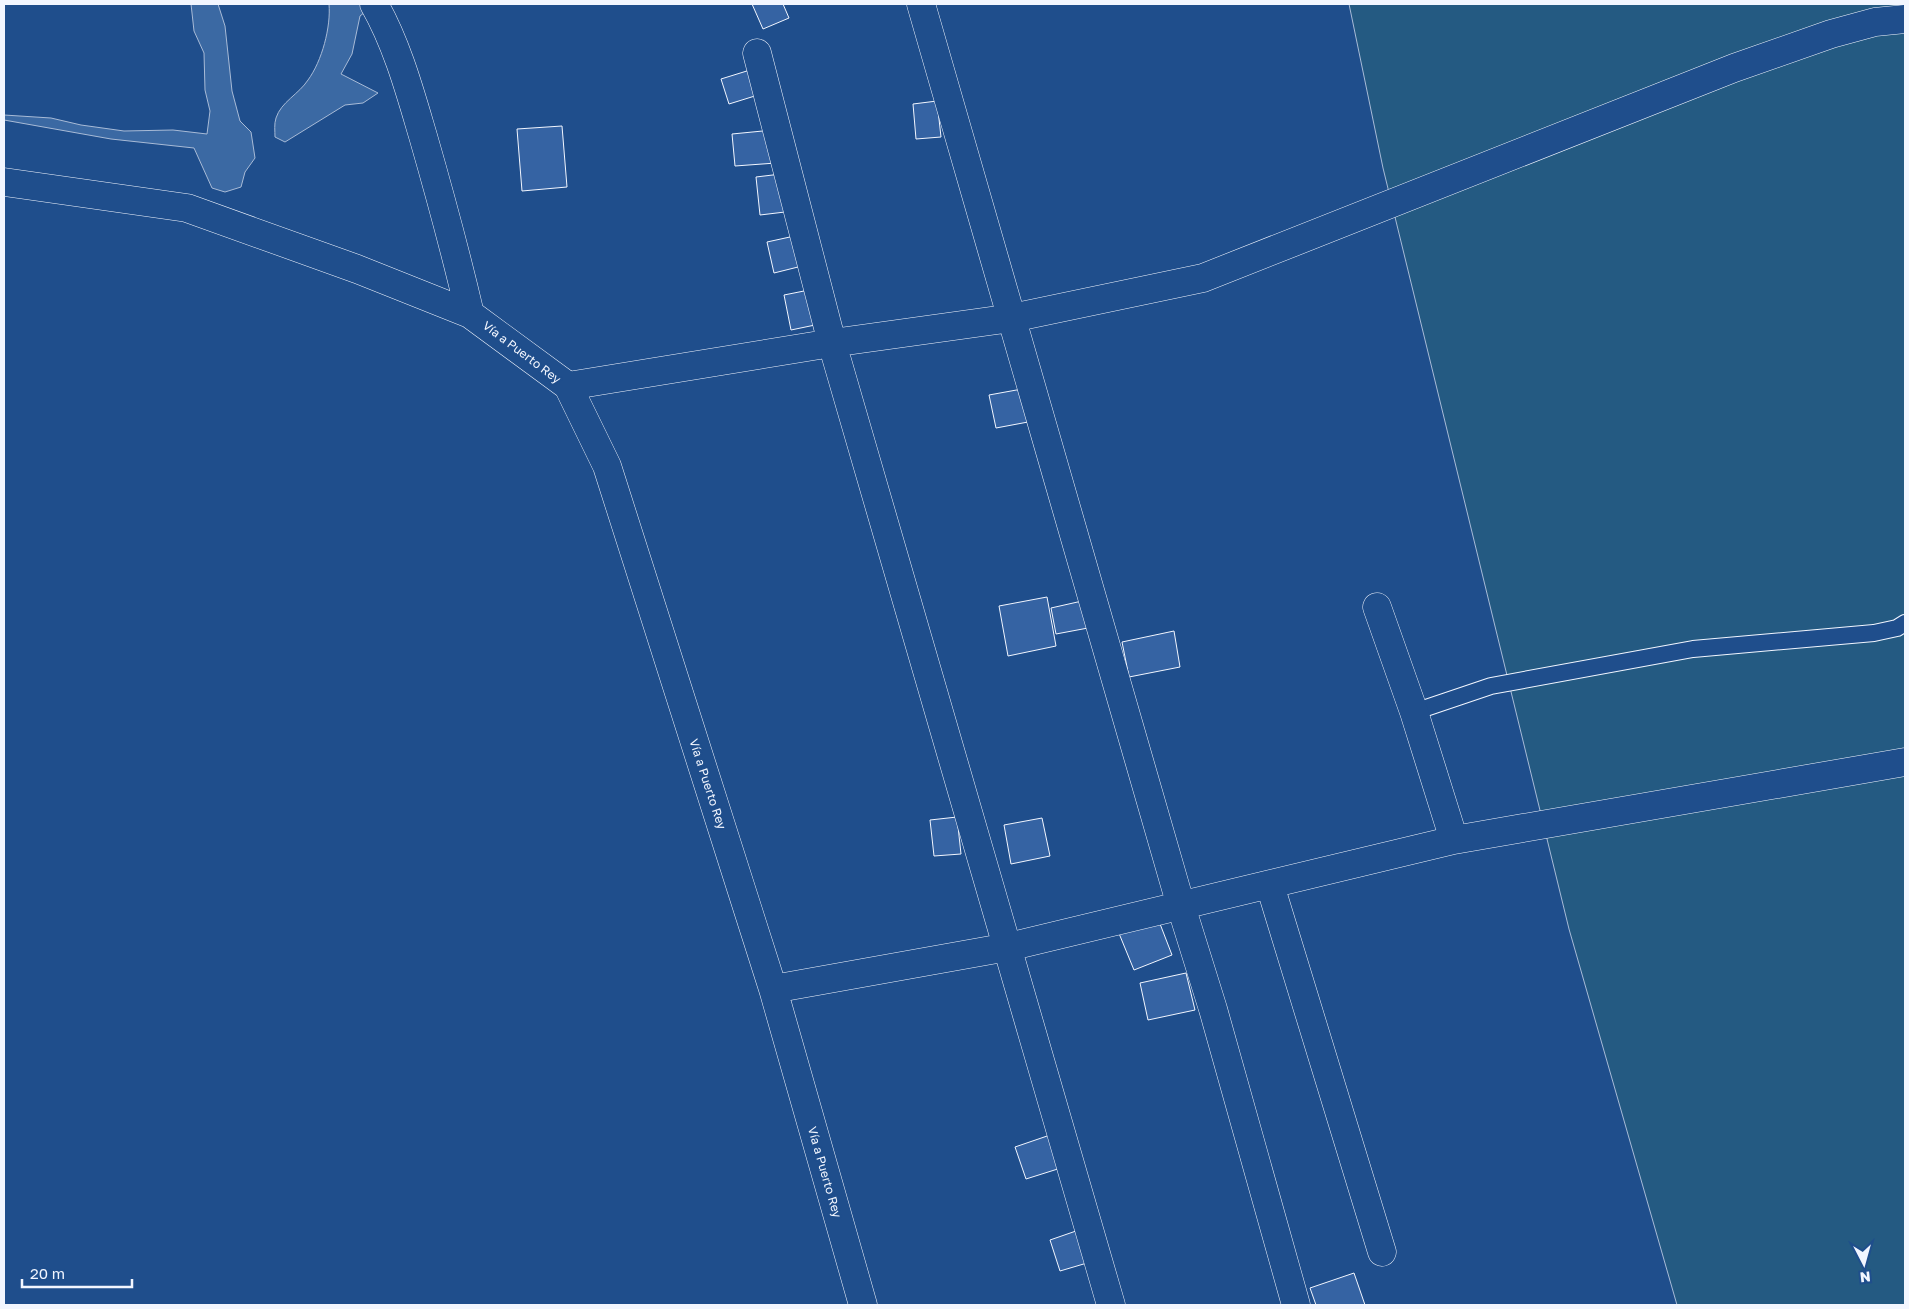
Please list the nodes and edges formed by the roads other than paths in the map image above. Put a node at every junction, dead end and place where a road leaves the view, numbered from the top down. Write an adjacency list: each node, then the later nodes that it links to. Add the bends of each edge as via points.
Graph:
1 (920, 4): 7 (street)
2 (377, 9): 6 (street, via 414,108)
3 (1905, 19): 7 (street, via 1875,22 1831,34 1734,68 1203,278)
4 (756, 53): 8 (street)
5 (4, 182): 6 (street, Vía a Puerto Rey, via 187,208)
6 (470, 314): 9 (street, Vía a Puerto Rey)
7 (1012, 318): 8 (street); 16 (street)
8 (832, 343): 9 (street); 17 (street)
9 (568, 386): 18 (street, Vía a Puerto Rey, via 607,466)
10 (1377, 607): 12 (street)
11 (1905, 623): 12 (lane, via 1874,633 1693,649 1491,686)
12 (1414, 712): 14 (street)
13 (1905, 762): 14 (street)
14 (1454, 840): 15 (street)
15 (1270, 885): 16 (street); 19 (street)
16 (1181, 906): 17 (street); 22 (street)
17 (1008, 947): 18 (street); 21 (street)
18 (773, 988): 20 (street, Vía a Puerto Rey)
19 (1382, 1252)
20 (863, 1305)
21 (1111, 1305)
22 (1296, 1305)

